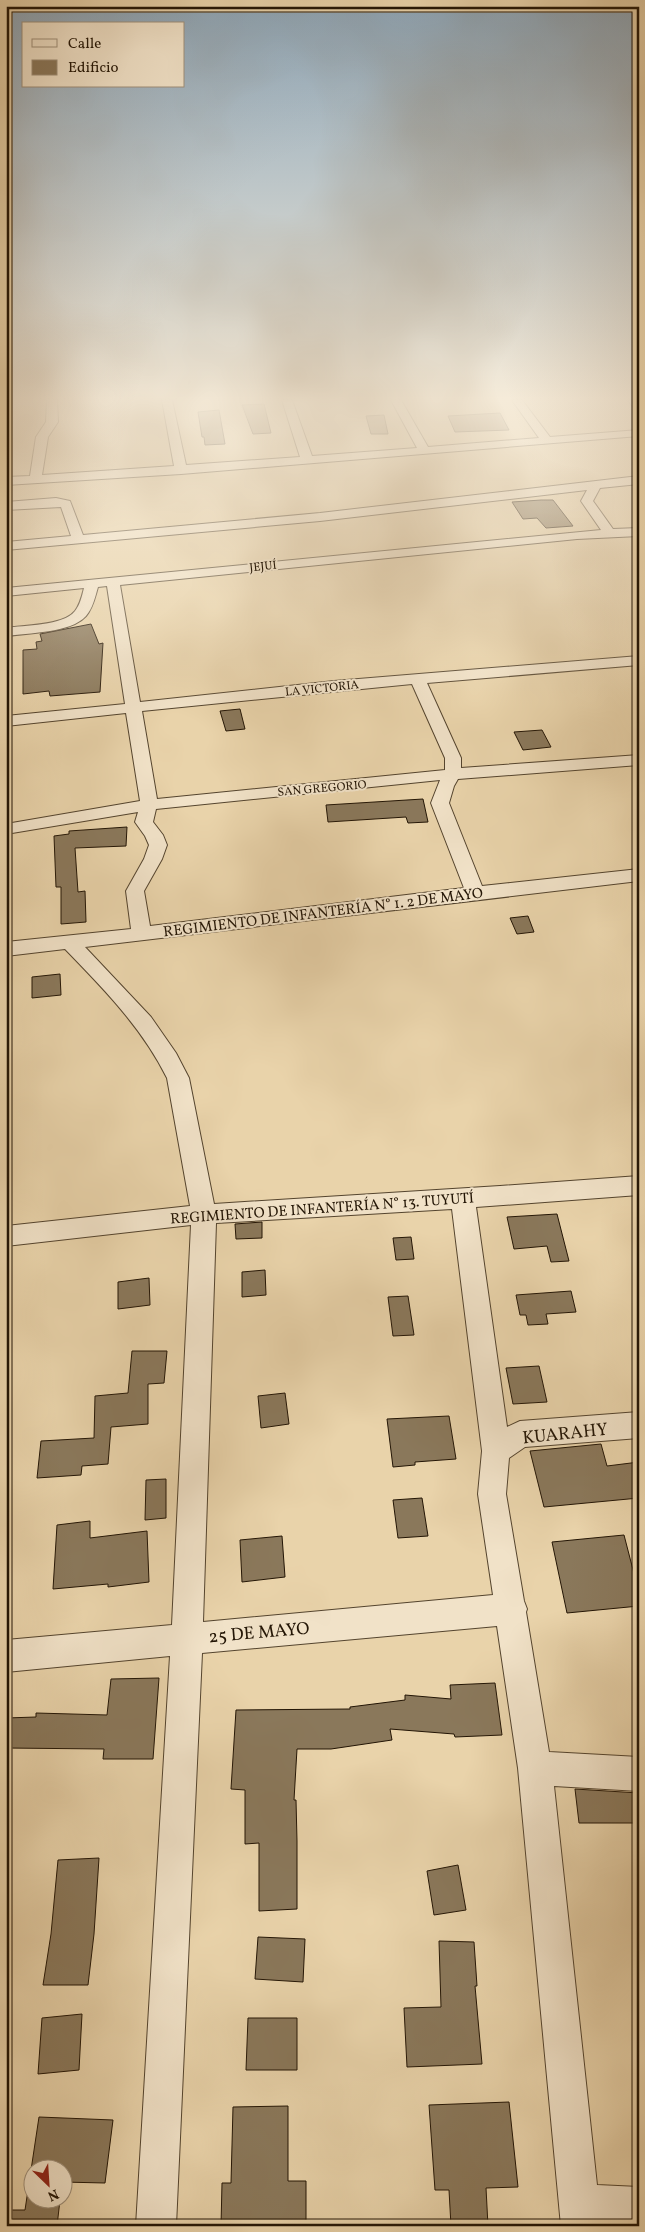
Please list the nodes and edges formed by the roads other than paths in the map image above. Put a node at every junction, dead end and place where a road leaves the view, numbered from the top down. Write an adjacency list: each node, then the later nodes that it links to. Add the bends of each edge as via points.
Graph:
1 (40, 504): 5 (street)
2 (62, 504): 8 (street)
3 (440, 504): 8 (street)
4 (588, 504): 7 (street)
5 (6, 506)
6 (639, 532): 7 (street, JEJUÍ)
7 (610, 534): 10 (street, JEJUÍ)
8 (78, 539): 9 (street)
9 (6, 546)
10 (113, 581): 11 (street, JEJUÍ); 16 (street)
11 (92, 583): 12 (street, JEJUÍ); 13 (street, via 82,613 75,620)
12 (6, 592)
13 (6, 632)
14 (639, 660): 15 (street, LA VICTORIA)
15 (418, 678): 16 (street, LA VICTORIA); 19 (street, via 453,758)
16 (134, 709): 17 (street, LA VICTORIA); 20 (street)
17 (6, 721)
18 (639, 760): 19 (street, SAN GREGORIO)
19 (453, 774): 20 (street, SAN GREGORIO); 23 (street, via 440,803)
20 (149, 805): 21 (street, SAN GREGORIO); 24 (street, via 144,822 158,845 135,891)
21 (6, 829)
22 (639, 875): 23 (street, REGIMIENTO DE INFANTERÍA N° 1. 2 DE MAYO)
23 (475, 893): 24 (street, REGIMIENTO DE INFANTERÍA N° 1. 2 DE MAYO)
24 (142, 934): 25 (street, REGIMIENTO DE INFANTERÍA N° 1. 2 DE MAYO)
25 (69, 942): 26 (street, REGIMIENTO DE INFANTERÍA N° 1. 2 DE MAYO); 29 (street, via 113,987 170,1060 178,1078)
26 (6, 949)
27 (639, 1185): 28 (street, REGIMIENTO DE INFANTERÍA N° 13. TUYUTÍ)
28 (463, 1198): 29 (street, REGIMIENTO DE INFANTERÍA N° 13. TUYUTÍ); 32 (street)
29 (204, 1214): 30 (street, REGIMIENTO DE INFANTERÍA N° 13. TUYUTÍ); 34 (street)
30 (6, 1236)
31 (639, 1425): 32 (street, KUARAHY, via 520,1434)
32 (496, 1451): 33 (street, via 492,1494)
33 (512, 1609): 34 (street, 25 DE MAYO); 36 (street)
34 (187, 1638): 35 (street, 25 DE MAYO); 40 (street)
35 (6, 1656)
36 (535, 1768): 37 (street); 39 (street)
37 (639, 1774)
38 (639, 2207): 39 (street)
39 (580, 2215)
40 (156, 2226)

